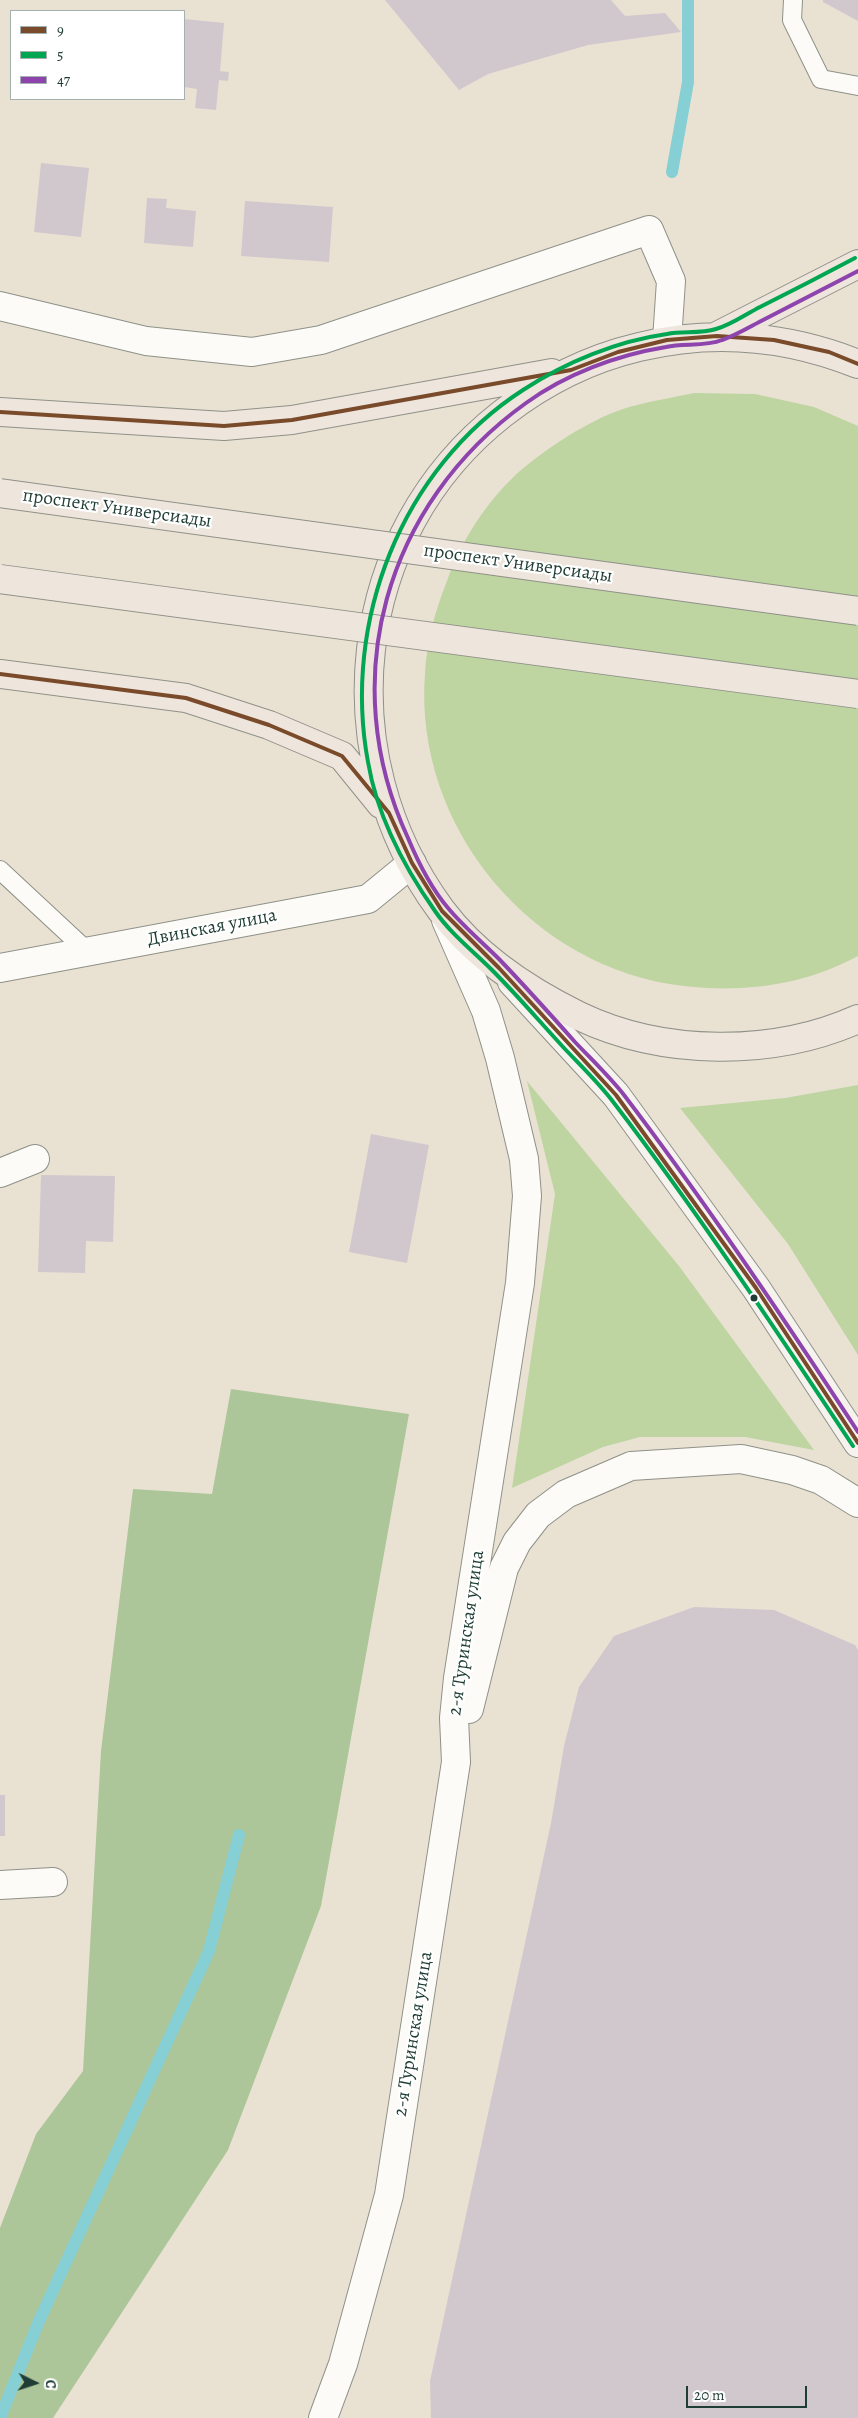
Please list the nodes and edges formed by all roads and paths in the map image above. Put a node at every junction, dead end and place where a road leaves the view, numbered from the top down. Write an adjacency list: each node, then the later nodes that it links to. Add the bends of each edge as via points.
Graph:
1 (793, 0): 2 (lane, via 792,20 821,79)
2 (858, 86)
3 (858, 264): 5 (main road)
4 (0, 306): 6 (street, via 146,341 252,352 321,340 649,230 671,281)
5 (717, 336): 6 (main road); 7 (main road, via 774,340 829,352)
6 (666, 340): 8 (main road, via 618,352)
7 (858, 364)
8 (571, 370): 9 (main road, via 292,420 224,426); 15 (main road, via 525,396 491,423 448,466 418,509 394,556 378,606 369,658 368,711 374,763)
9 (0, 412)
10 (0, 493): 12 (main road, проспект Универсиады, bridge)
11 (0, 579): 14 (main road, bridge)
12 (858, 611)
13 (0, 674): 15 (main road, via 186,698 269,726 342,756)
14 (858, 694)
15 (389, 813): 16 (main road)
16 (412, 863): 18 (main road); 19 (street, Двинская улица, via 368,899)
17 (0, 870): 19 (lane)
18 (442, 912): 21 (main road); 27 (street, 2-я Туринская улица, via 482,1003 497,1048 524,1159 527,1196 520,1283 458,1678 454,1718)
19 (87, 951): 20 (street, Двинская улица)
20 (0, 968)
21 (500, 968): 22 (main road, via 543,998 592,1022 643,1038 696,1046 749,1045 802,1037); 25 (main road, via 616,1095 756,1288)
22 (858, 1019)
23 (35, 1159): 24 (street)
24 (0, 1173)
25 (858, 1443)
26 (858, 1503): 27 (street, via 821,1480 741,1459 631,1466 566,1494 538,1515 516,1542 504,1568)
27 (456, 1762): 30 (street, 2-я Туринская улица, via 390,2195 343,2364)
28 (52, 1882): 29 (street)
29 (0, 1885)
30 (323, 2418)

